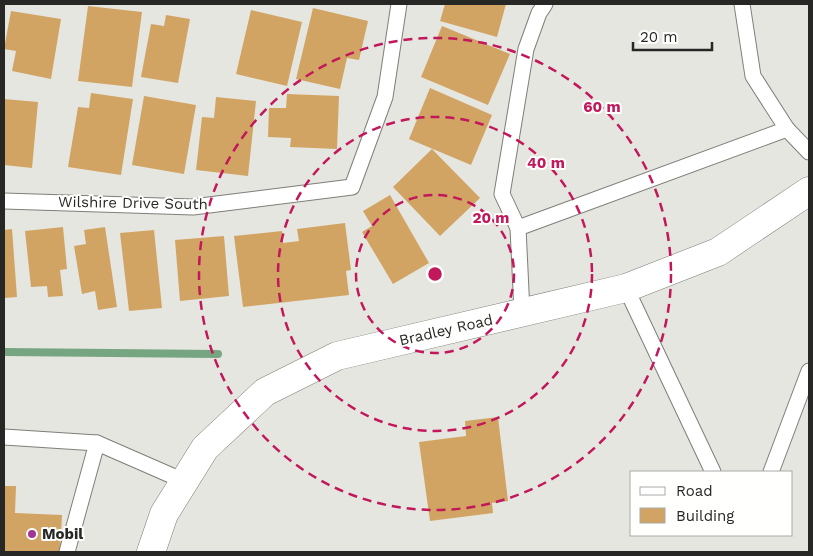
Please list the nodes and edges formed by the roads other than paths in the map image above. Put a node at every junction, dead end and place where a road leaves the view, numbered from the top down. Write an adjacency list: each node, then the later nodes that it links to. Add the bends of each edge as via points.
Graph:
1 (399, 4): 7 (lane, Wilshire Drive South, via 386,97 352,187 192,207)
2 (545, 4): 8 (lane, via 526,50 502,194)
3 (742, 4): 4 (lane, via 753,76)
4 (787, 129): 5 (lane); 8 (lane)
5 (809, 152)
6 (809, 190): 9 (street, Bradley Road, via 718,252)
7 (4, 201)
8 (518, 228): 10 (lane)
9 (626, 288): 10 (street, Bradley Road); 14 (lane)
10 (522, 312): 16 (street, Bradley Road, via 337,356 266,392 205,448)
11 (809, 371): 15 (lane)
12 (4, 437): 13 (lane)
13 (97, 443): 16 (lane); 17 (lane)
14 (713, 471)
15 (771, 471)
16 (184, 481): 18 (street, Bradley Road, via 164,514)
17 (67, 552)
18 (151, 552)

